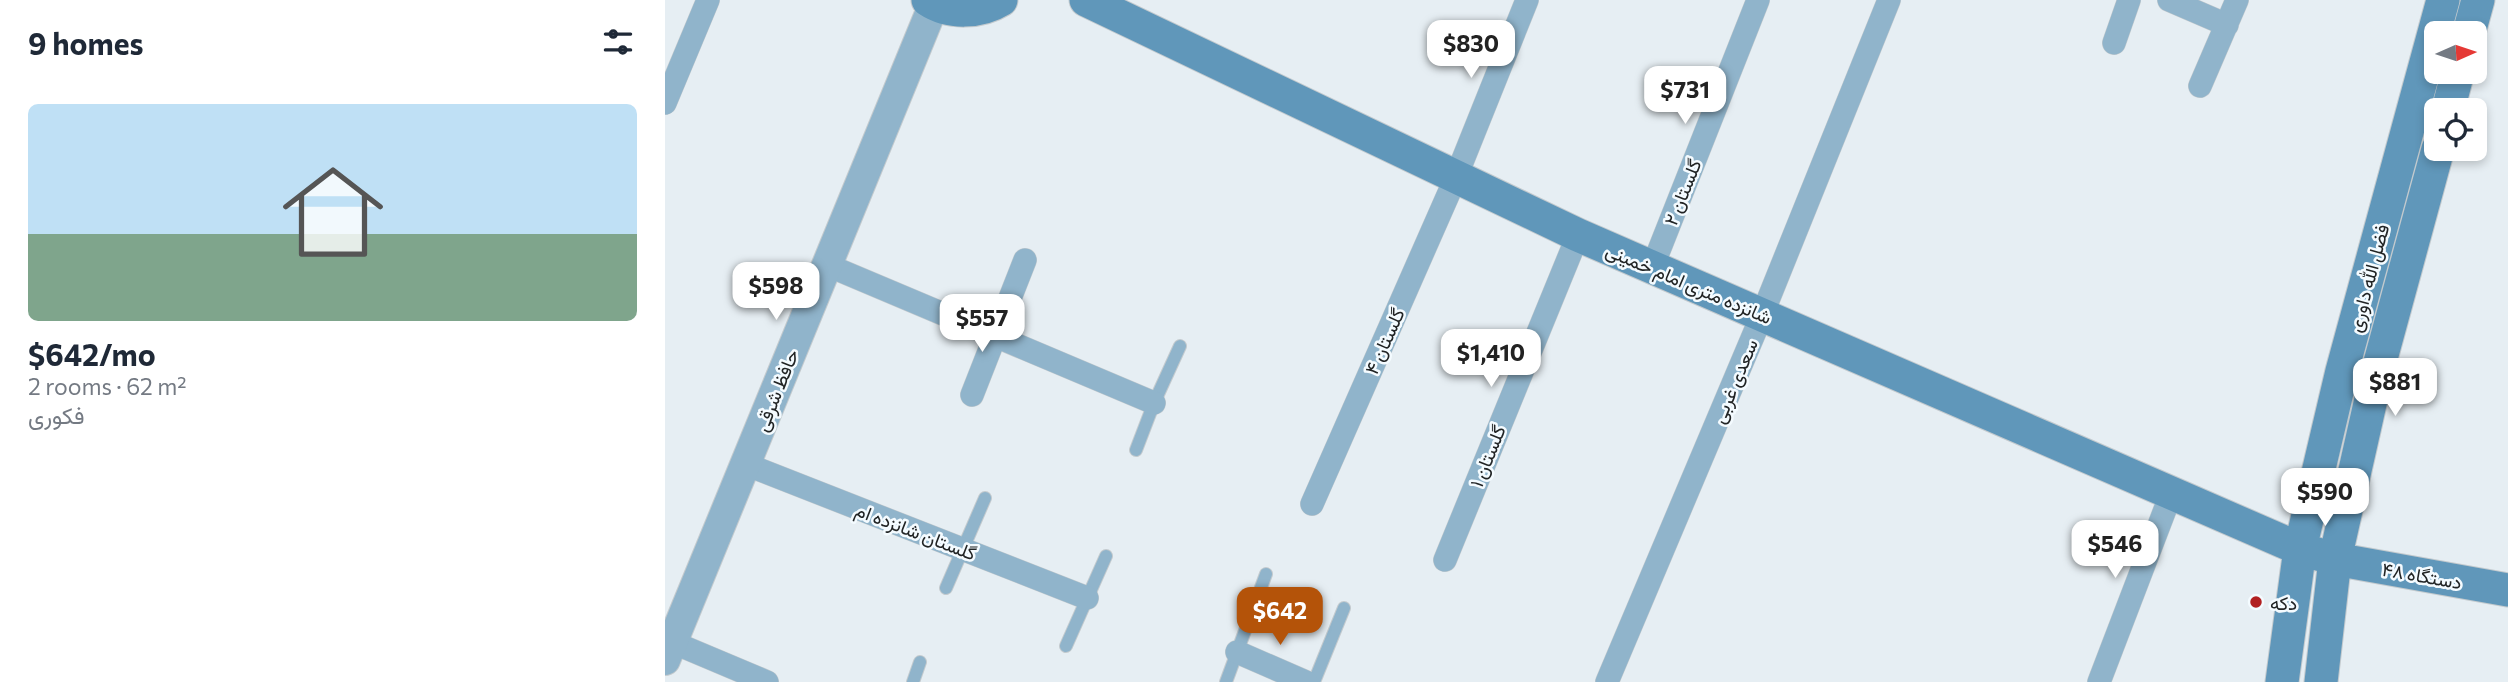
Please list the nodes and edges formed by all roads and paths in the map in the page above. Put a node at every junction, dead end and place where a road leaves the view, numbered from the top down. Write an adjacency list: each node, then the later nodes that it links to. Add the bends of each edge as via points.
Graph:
1 (708, 0): 17 (street)
2 (1001, 0): 12 (main road, via 977,10 955,10)
3 (1086, 0): 19 (main road, شانزده متری امام خمینی)
4 (1527, 0): 19 (street, گلستان ۴)
5 (1758, 0): 23 (street, گلستان ۲)
6 (1889, 0): 24 (street, سعدی غربی)
7 (2129, 0): 15 (street)
8 (2169, 0): 14 (street)
9 (2237, 0): 14 (street)
10 (2443, 0): 27 (main road, فضل الله داوری)
11 (2478, 0): 13 (main road)
12 (931, 2): 22 (street, حافظ شرقی)
13 (2472, 21)
14 (2227, 24): 16 (street)
15 (2114, 43)
16 (2200, 86)
17 (665, 103)
18 (2435, 161): 28 (main road, فضل الله داوری)
19 (1456, 177): 20 (main road, شانزده متری امام خمینی); 35 (street, گلستان ۴)
20 (1578, 235): 23 (main road, شانزده متری امام خمینی); 40 (street, گلستان ۱)
21 (1025, 260): 25 (street)
22 (827, 265): 25 (street); 32 (street, حافظ شرقی)
23 (1652, 268): 24 (main road, شانزده متری امام خمینی)
24 (1762, 315): 33 (main road, شانزده متری امام خمینی); 50 (street, سعدی غربی)
25 (995, 335): 29 (street); 30 (street)
26 (1180, 346): 30 (lane)
27 (2342, 371): 28 (main road); 37 (main road, فضل الله داوری)
28 (2377, 377): 39 (main road, فضل الله داوری)
29 (972, 395)
30 (1154, 402): 31 (lane)
31 (1136, 450)
32 (745, 464): 36 (street, گلستان شانزده ام); 47 (street, حافظ شرقی)
33 (2171, 494): 37 (main road, شانزده متری امام خمینی); 56 (street)
34 (985, 498): 36 (lane)
35 (1312, 504)
36 (962, 549): 42 (lane); 44 (street, گلستان شانزده ام)
37 (2300, 549): 39 (main road, ۴۸ دستگاه); 57 (main road, فضل الله داوری)
38 (1105, 556): 44 (lane)
39 (2335, 559): 43 (main road, ۴۸ دستگاه); 58 (main road, فضل الله داوری)
40 (1445, 560)
41 (1266, 574): 48 (lane)
42 (947, 588)
43 (2508, 590)
44 (1087, 598): 46 (lane)
45 (1344, 608): 55 (lane)
46 (1066, 646)
47 (669, 651): 51 (street)
48 (1237, 652): 53 (lane); 54 (street)
49 (920, 662): 52 (lane)
50 (1608, 681)
51 (767, 682)
52 (913, 682)
53 (1226, 682)
54 (1306, 682)
55 (1314, 682)
56 (2099, 682)
57 (2282, 682)
58 (2321, 682)

